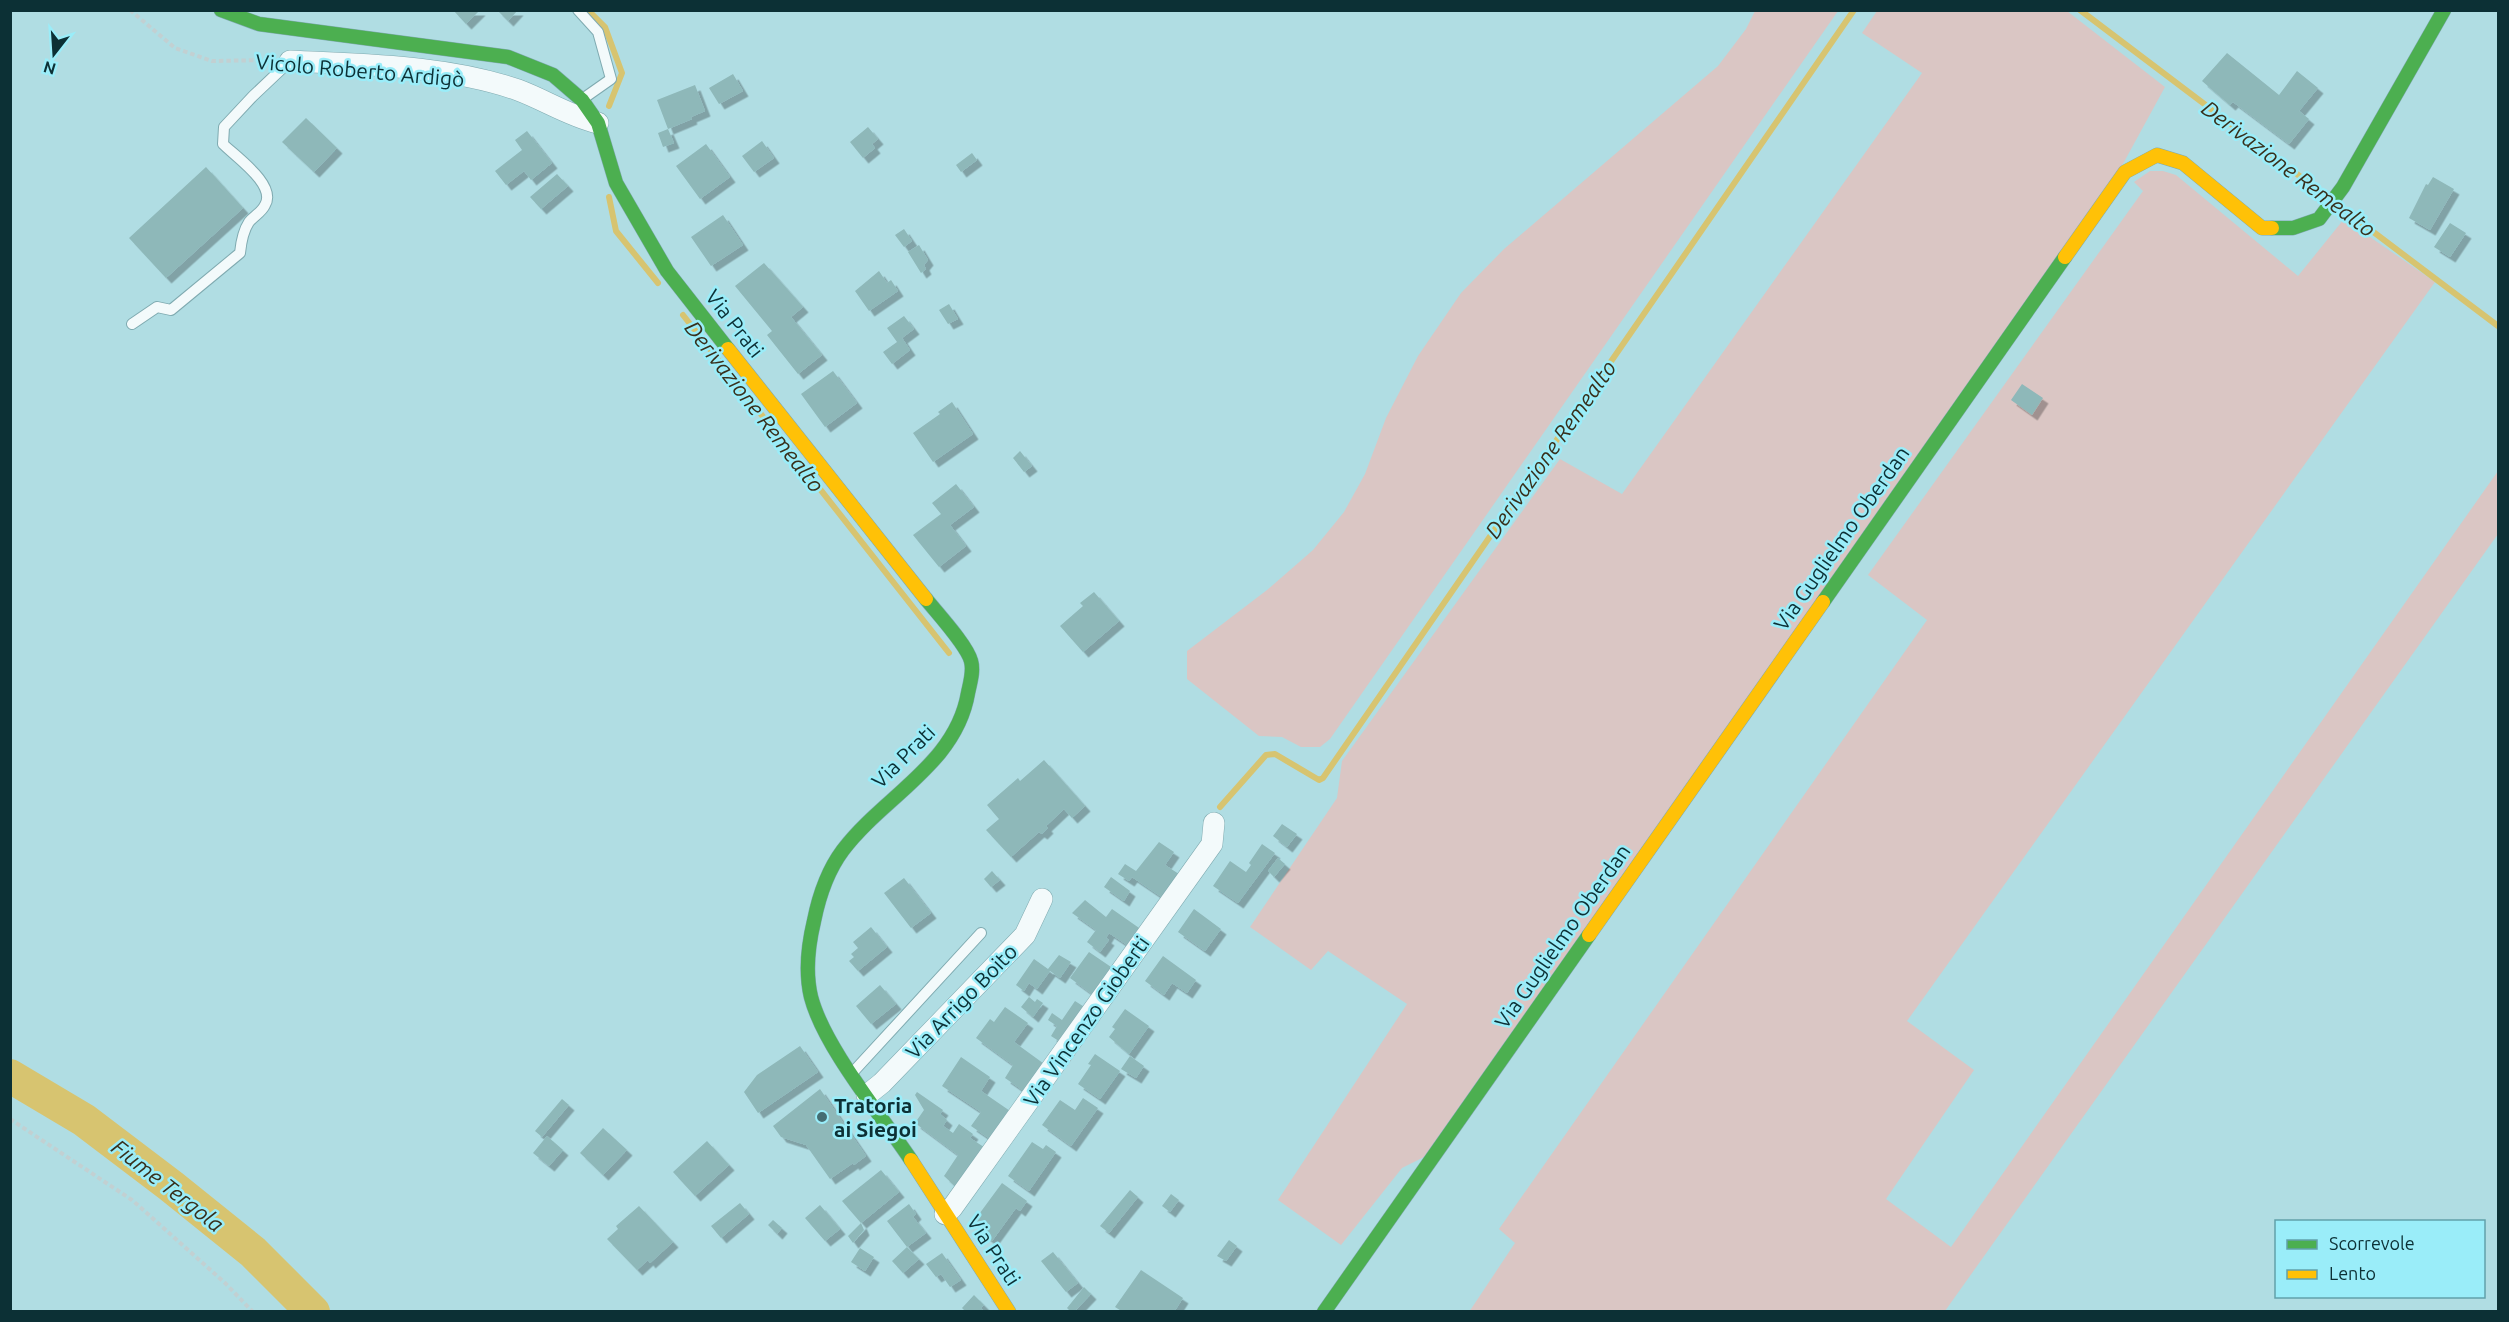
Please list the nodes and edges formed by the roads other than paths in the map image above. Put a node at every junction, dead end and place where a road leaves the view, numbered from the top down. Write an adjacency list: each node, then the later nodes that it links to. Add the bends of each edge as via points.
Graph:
1 (221, 10): 5 (street, Via Prati, via 259,24 508,57 553,75)
2 (578, 10): 5 (lane, via 598,33 611,80)
3 (2444, 10): 15 (street, Via Guglielmo Oberdan, via 2343,187 2319,219 2293,228 2262,228 2183,163 2157,155 2125,172)
4 (290, 61): 6 (street, Vicolo Roberto Ardigò, via 454,74 518,90); 7 (lane, via 224,127 223,144 265,184 268,194 266,205 248,224 240,253 171,310 157,307)
5 (582, 100): 6 (street, Via Prati)
6 (598, 123): 11 (street, Via Prati, via 616,183 667,271 972,661 970,696 954,735 933,762 864,824 840,853 814,920 808,955 808,983 814,1008)
7 (132, 324)
8 (1214, 823): 13 (street, Via Vincenzo Gioberti, via 1212,844)
9 (1042, 899): 12 (street, Via Arrigo Boito, via 1025,935)
10 (981, 933): 11 (lane)
11 (852, 1073): 12 (street, Via Prati)
12 (867, 1095): 13 (street, Via Prati)
13 (945, 1214): 14 (street, Via Prati)
14 (1009, 1311)
15 (1324, 1311)

